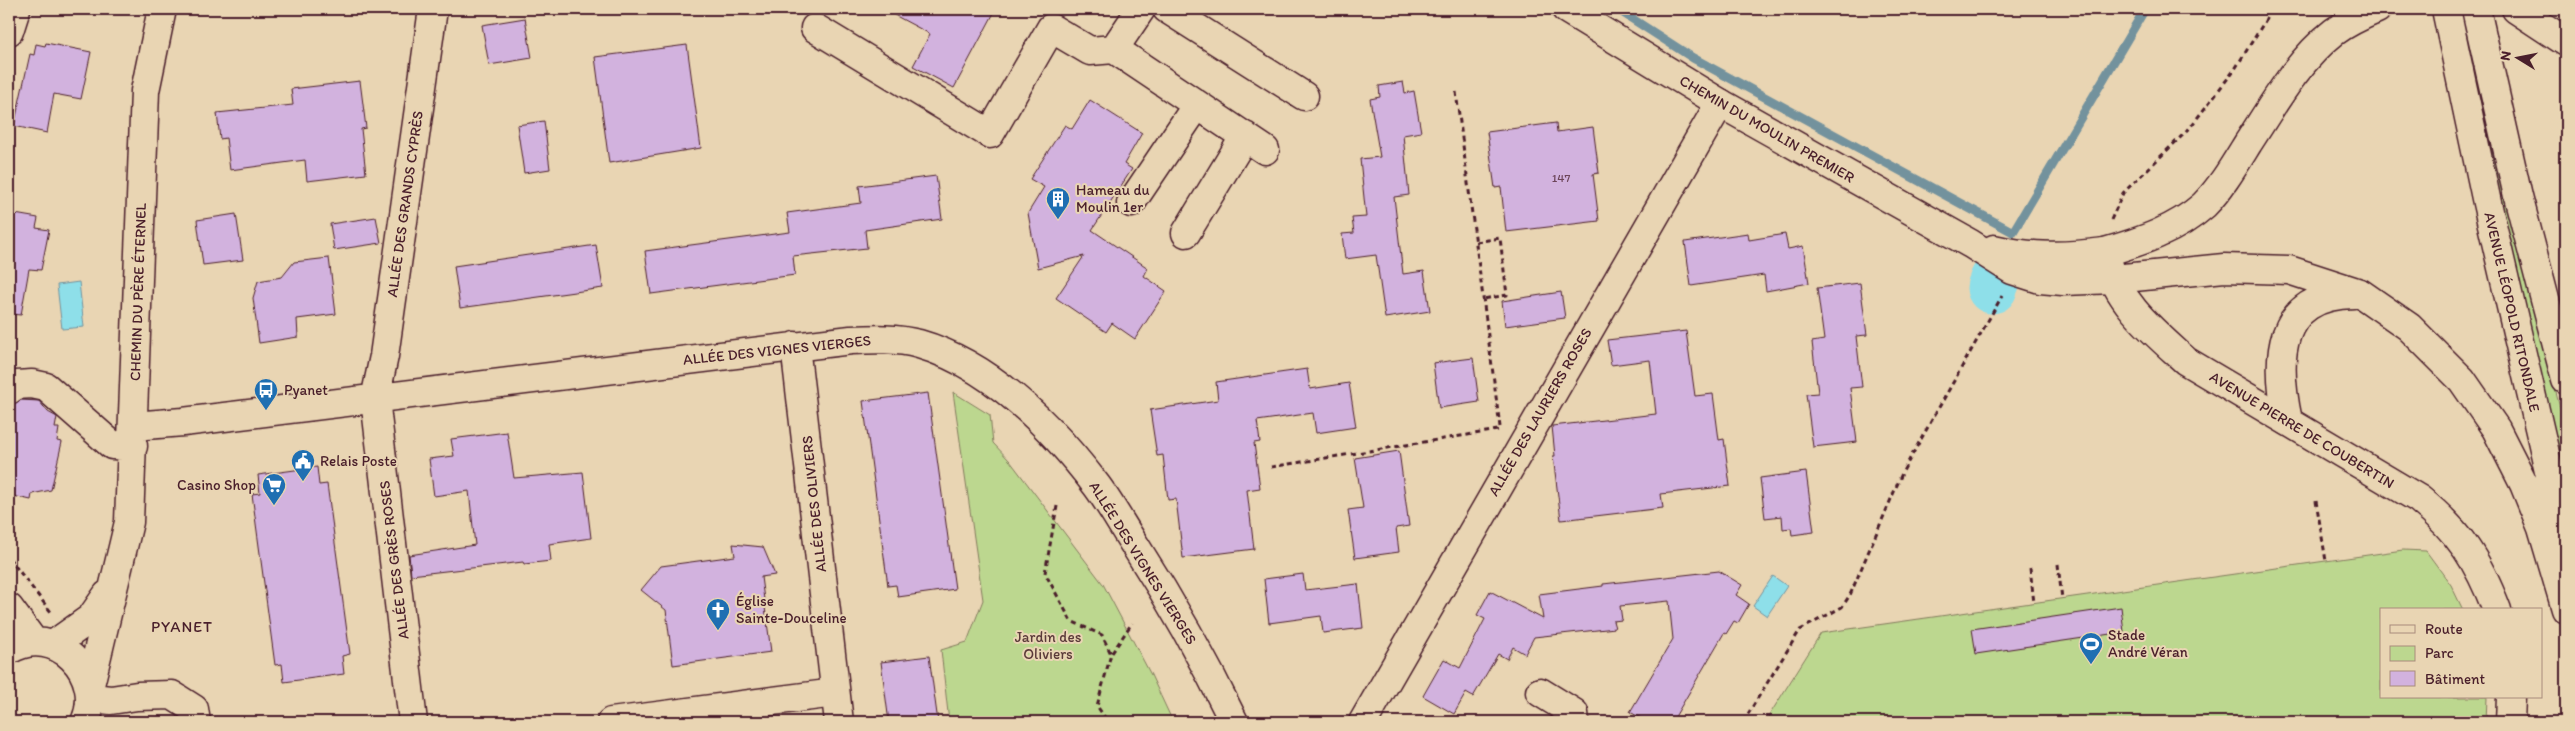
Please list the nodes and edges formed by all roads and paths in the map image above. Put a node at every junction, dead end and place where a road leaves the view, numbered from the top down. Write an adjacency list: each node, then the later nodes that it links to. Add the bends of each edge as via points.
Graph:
1 (16, 9): 13 (main road)
2 (162, 9): 36 (main road, CHEMIN DU PÈRE ÉTERNEL, via 145,91)
3 (433, 9): 32 (main road, ALLÉE DES GRANDS CYPRÈS)
4 (1141, 9): 15 (main road)
5 (1167, 9): 17 (main road)
6 (1566, 9): 18 (main road, CHEMIN DU MOULIN PREMIER)
7 (2270, 9): 24 (path, via 2236,69 2188,130 2123,193 2108,226)
8 (2377, 9): 24 (main road, via 2334,32 2306,59 2232,169 2203,205 2144,241)
9 (2446, 9): 40 (main road, AVENUE LÉOPOLD RITONDALE)
10 (2476, 9): 30 (main road, via 2518,196)
11 (2516, 9): 14 (main road)
12 (815, 28): 15 (main road, via 990,134 1051,28 1090,51)
13 (9, 31)
14 (2566, 42)
15 (1114, 49): 19 (main road)
16 (1456, 92): 22 (path)
17 (1304, 96)
18 (1720, 104): 23 (main road, CHEMIN DU MOULIN PREMIER); 63 (main road, ALLÉE DES LAURIERS ROSES)
19 (1198, 105): 20 (main road); 21 (main road, via 1255,143)
20 (1131, 203)
21 (1186, 233)
22 (1476, 242): 28 (path); 28 (path, via 1500,238 1507,295)
23 (1971, 244): 24 (main road, via 2028,256 2058,257); 25 (main road, via 2012,270 2040,279)
24 (2105, 252): 25 (main road, AVENUE PIERRE DE COUBERTIN)
25 (2114, 280): 27 (main road, via 2224,268 2289,270); 33 (main road, AVENUE PIERRE DE COUBERTIN, via 2118,290 2152,330 2186,361)
26 (2004, 293): 65 (path, via 1903,471 1850,595 1842,607 1800,630)
27 (2360, 293): 33 (main road, via 2317,299 2295,316 2287,333 2280,374); 49 (main road, via 2410,327 2438,354 2482,407 2524,484 2542,528)
28 (1483, 298): 35 (path)
29 (795, 346): 32 (main road, ALLÉE DES VIGNES VIERGES); 54 (main road, ALLÉE DES OLIVIERS); 62 (main road, ALLÉE DES VIGNES VIERGES, via 888,339 918,344 953,358 1011,393 1050,431 1097,486 1154,575 1201,656)
30 (2566, 380)
31 (9, 390): 36 (main road, ALLÉE DES VIGNES VIERGES, via 16,385 46,387 112,445)
32 (375, 399): 36 (main road, ALLÉE DES VIGNES VIERGES, via 183,422); 58 (main road, ALLÉE DES GRÈS ROSES)
33 (2288, 421): 48 (main road, AVENUE PIERRE DE COUBERTIN, via 2419,498 2440,516 2470,553)
34 (1507, 429): 35 (path)
35 (1501, 430): 37 (path)
36 (133, 436): 44 (main road, CHEMIN DU PÈRE ÉTERNEL, via 129,522)
37 (1271, 468)
38 (2316, 501): 41 (path)
39 (1057, 506): 52 (path, via 1045,573 1071,621 1102,635)
40 (2566, 544)
41 (2326, 561)
42 (2058, 564): 45 (path)
43 (2030, 568): 46 (path)
44 (116, 576): 51 (main road, CHEMIN DU PÈRE ÉTERNEL, via 91,618); 56 (main road, CHEMIN DU PÈRE ÉTERNEL)
45 (2062, 598)
46 (2034, 603)
47 (9, 608): 51 (main road)
48 (2496, 608)
49 (2566, 609)
50 (1132, 623): 52 (path)
51 (32, 645): 56 (main road, via 70,654 82,668)
52 (1111, 654): 61 (path, via 1097,706)
53 (1540, 692): 64 (main road, via 1574,713)
54 (835, 693): 59 (main road); 60 (main road, ALLÉE DES OLIVIERS)
55 (2511, 698): 66 (main road)
56 (89, 702): 57 (main road, via 172,695 194,709)
57 (196, 722)
58 (413, 722)
59 (611, 722)
60 (839, 722)
61 (1108, 722)
62 (1234, 722)
63 (1363, 722)
64 (1575, 722)
65 (1743, 722)
66 (2510, 722)

